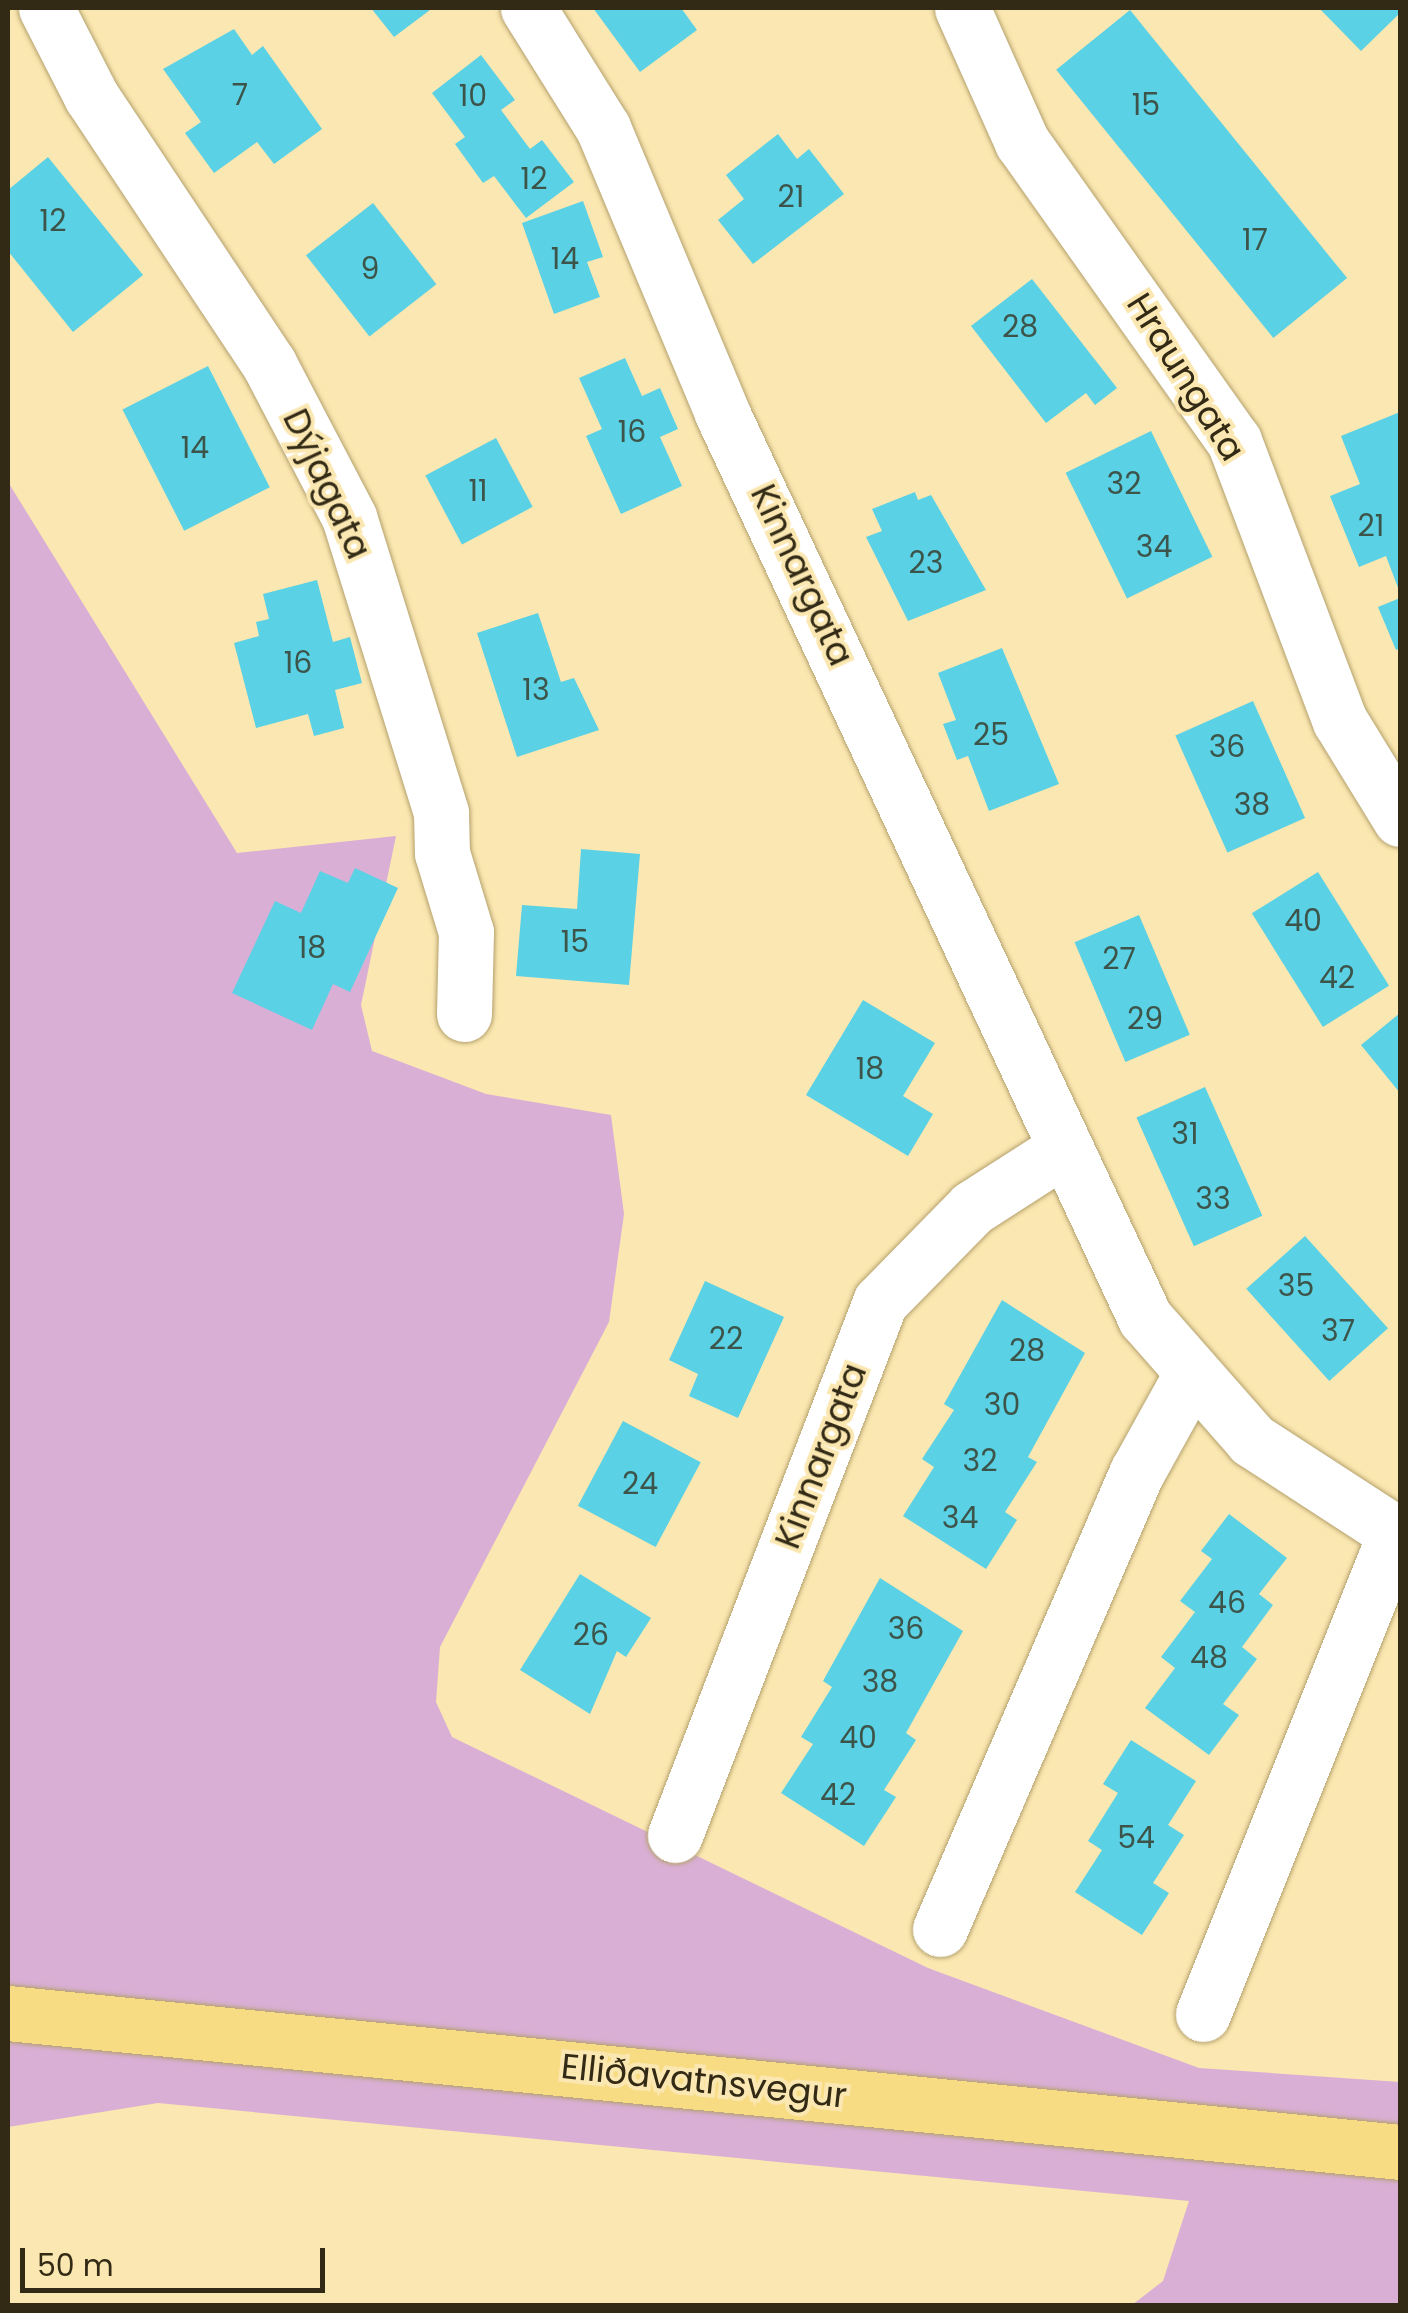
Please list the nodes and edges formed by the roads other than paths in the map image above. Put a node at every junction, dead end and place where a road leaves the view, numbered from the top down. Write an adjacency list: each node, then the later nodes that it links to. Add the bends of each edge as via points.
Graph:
1 (46, 8): 5 (street, Dýjagata, via 91,96 269,364 348,517 441,813 442,853 466,932)
2 (528, 8): 6 (street, Kinnargata, via 602,128 722,413)
3 (962, 8): 4 (street, Hraungata, via 1022,142 1234,442 1340,721)
4 (1400, 820)
5 (464, 1014)
6 (1064, 1149): 7 (street, Kinnargata, via 1144,1318); 9 (street, Kinnargata, via 972,1208 880,1302)
7 (1189, 1378): 8 (street, Kinnargata, via 1296,1476); 10 (street, via 1136,1472)
8 (1398, 1535): 12 (street, Kinnargata)
9 (675, 1835)
10 (940, 1929)
11 (8, 2013): 13 (main road, Elliðavatnsvegur)
12 (1203, 2014)
13 (1400, 2152)

